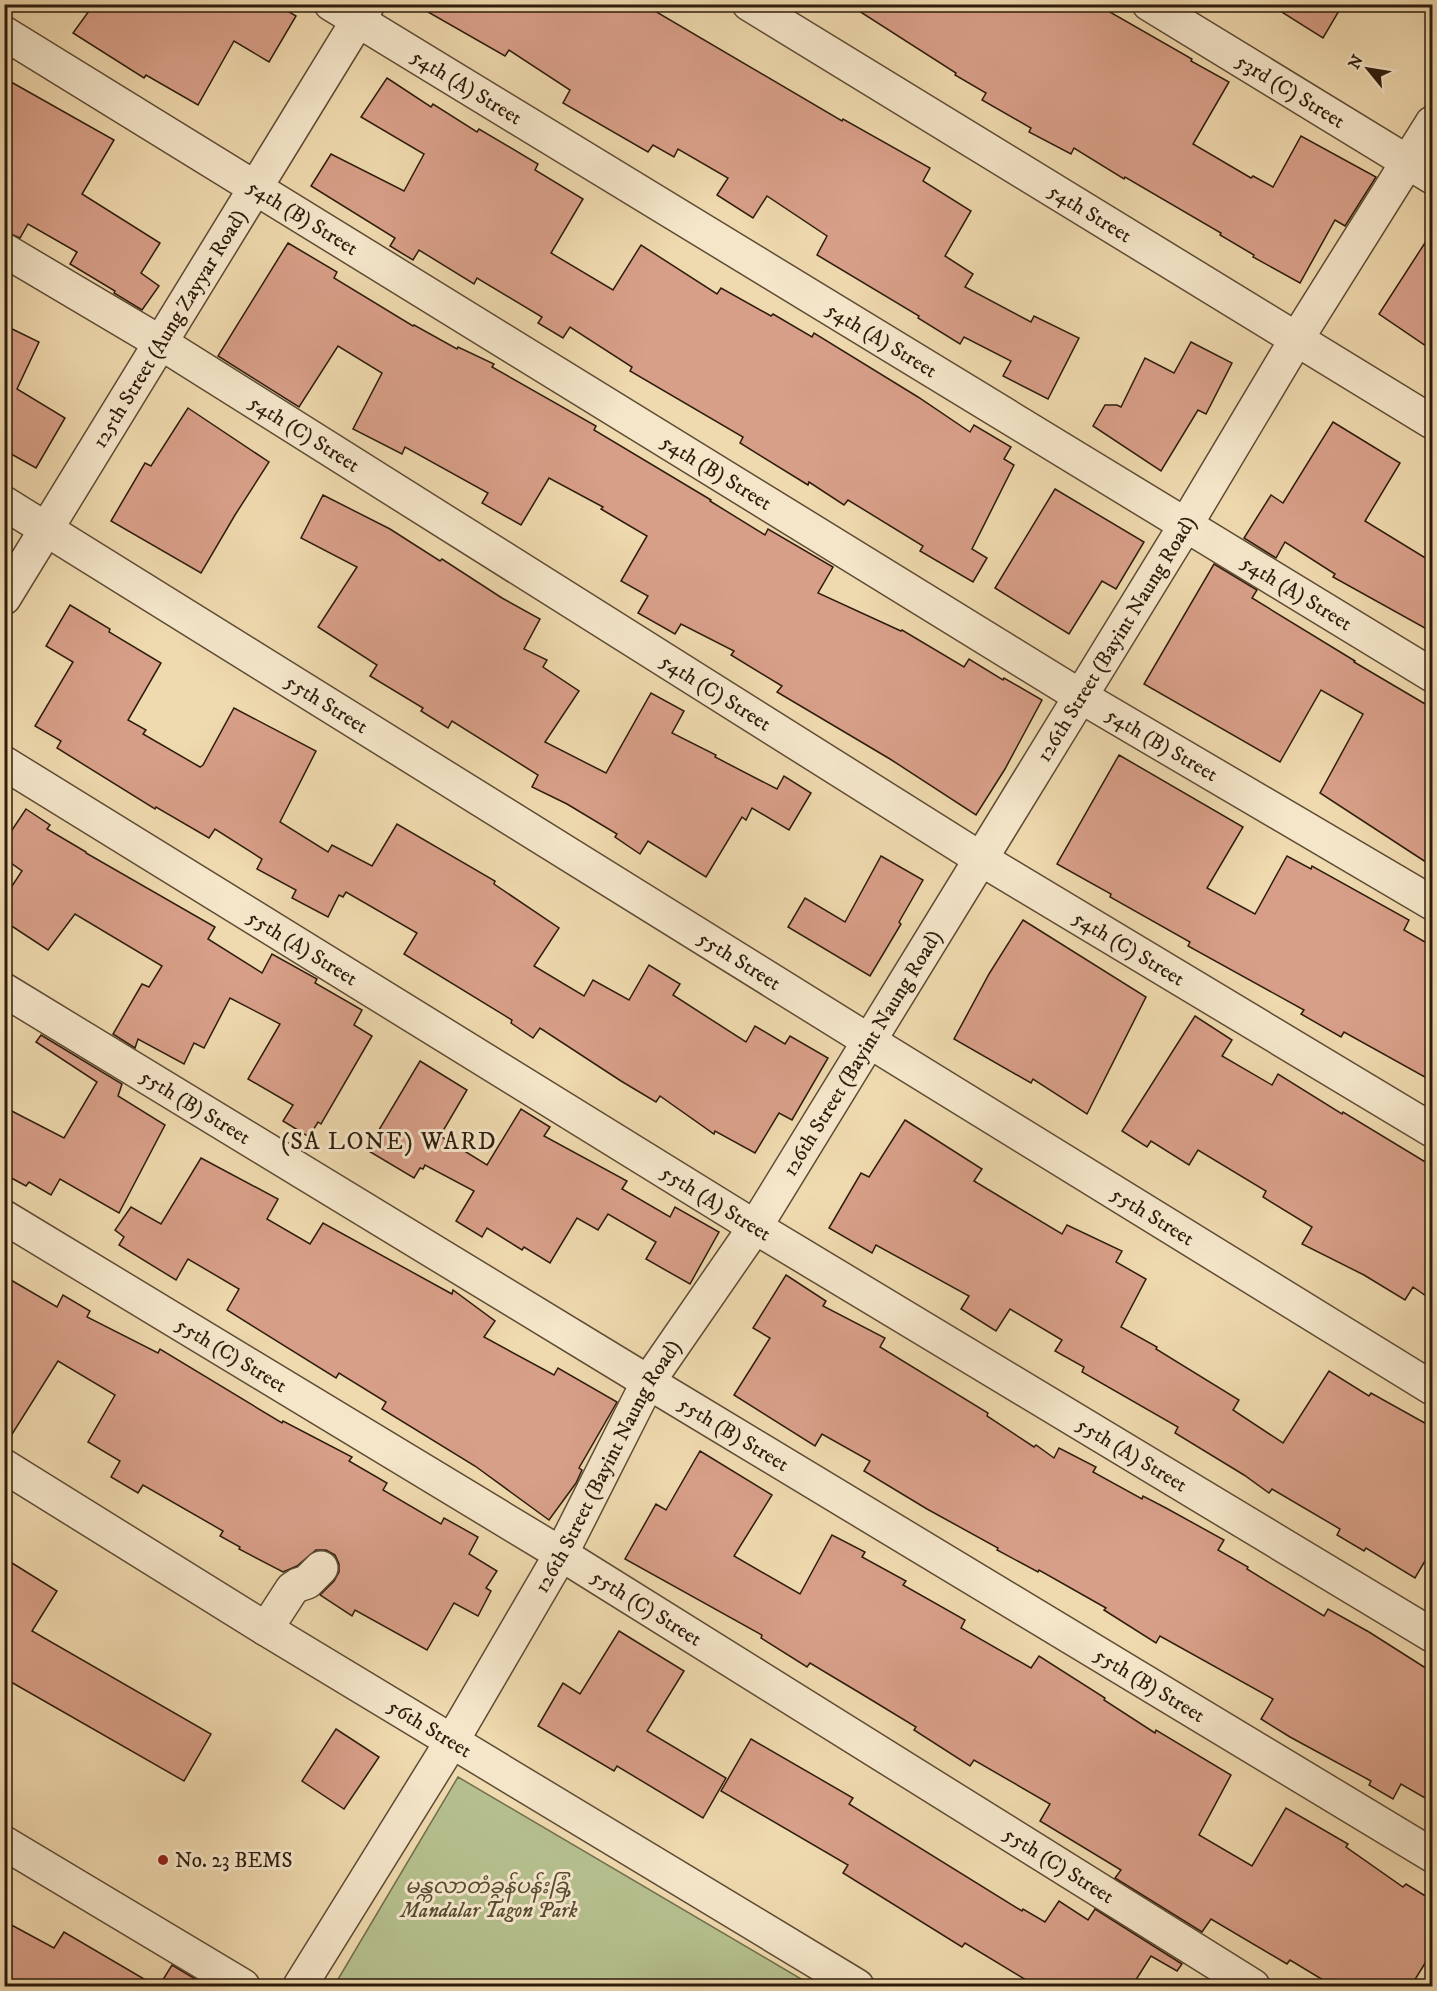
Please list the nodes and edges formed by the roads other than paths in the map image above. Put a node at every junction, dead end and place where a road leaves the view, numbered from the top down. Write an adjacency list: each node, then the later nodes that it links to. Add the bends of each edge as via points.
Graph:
1 (331, 4): 4 (street, 54th (A) Street)
2 (749, 4): 10 (street, 54th Street)
3 (1149, 4): 7 (street, 53rd (C) Street)
4 (363, 13): 8 (street, 125th Street (Aung Zayyar Road)); 14 (street, 54th (A) Street)
5 (4, 33): 8 (street, 54th (B) Street)
6 (1432, 123): 7 (street, 126th Street (Bayint Naung Road))
7 (1421, 169): 10 (street, 126th Street (Bayint Naung Road))
8 (255, 188): 11 (street, 125th Street (Aung Zayyar Road)); 18 (street, 54th (B) Street)
9 (4, 250): 11 (street, 54th (C) Street)
10 (1296, 340): 12 (street, 54th Street); 14 (street, 126th Street (Bayint Naung Road))
11 (161, 343): 15 (street, 125th Street (Aung Zayyar Road)); 20 (street, 54th (C) Street)
12 (1432, 422)
13 (4, 503): 15 (street, 55th Street)
14 (1185, 526): 17 (street, 54th (A) Street); 18 (street, 126th Street (Bayint Naung Road))
15 (46, 529): 16 (street, 125th Street (Aung Zayyar Road)); 23 (street, 55th Street)
16 (4, 598)
17 (1432, 675)
18 (1080, 696): 20 (street, 126th Street (Bayint Naung Road)); 21 (street, 54th (B) Street)
19 (4, 763): 26 (street, 55th (A) Street)
20 (981, 859): 23 (street, 126th Street (Bayint Naung Road)); 24 (street, 54th (C) Street)
21 (1432, 903)
22 (4, 990): 27 (street, 55th (B) Street)
23 (869, 1041): 26 (street, 126th Street (Bayint Naung Road)); 28 (street, 55th Street)
24 (1432, 1130)
25 (4, 1217): 30 (street, 55th (C) Street)
26 (755, 1227): 27 (street, 126th Street (Bayint Naung Road)); 33 (street, 55th (A) Street)
27 (648, 1382): 30 (street, 126th Street (Bayint Naung Road)); 36 (street, 55th (B) Street)
28 (1432, 1388)
29 (4, 1466): 32 (street, 56th Street)
30 (561, 1554): 34 (street, 126th Street (Bayint Naung Road)); 40 (street, 55th (C) Street)
31 (321, 1568): 32 (street, via 307,1582 292,1589)
32 (266, 1629): 34 (street, 56th Street)
33 (1432, 1635)
34 (452, 1741): 38 (street, 126th Street (Bayint Naung Road)); 39 (street, 56th Street)
35 (4, 1844): 37 (street)
36 (1432, 1855)
37 (243, 1986)
38 (300, 1986)
39 (857, 1986)
40 (1253, 1986)

